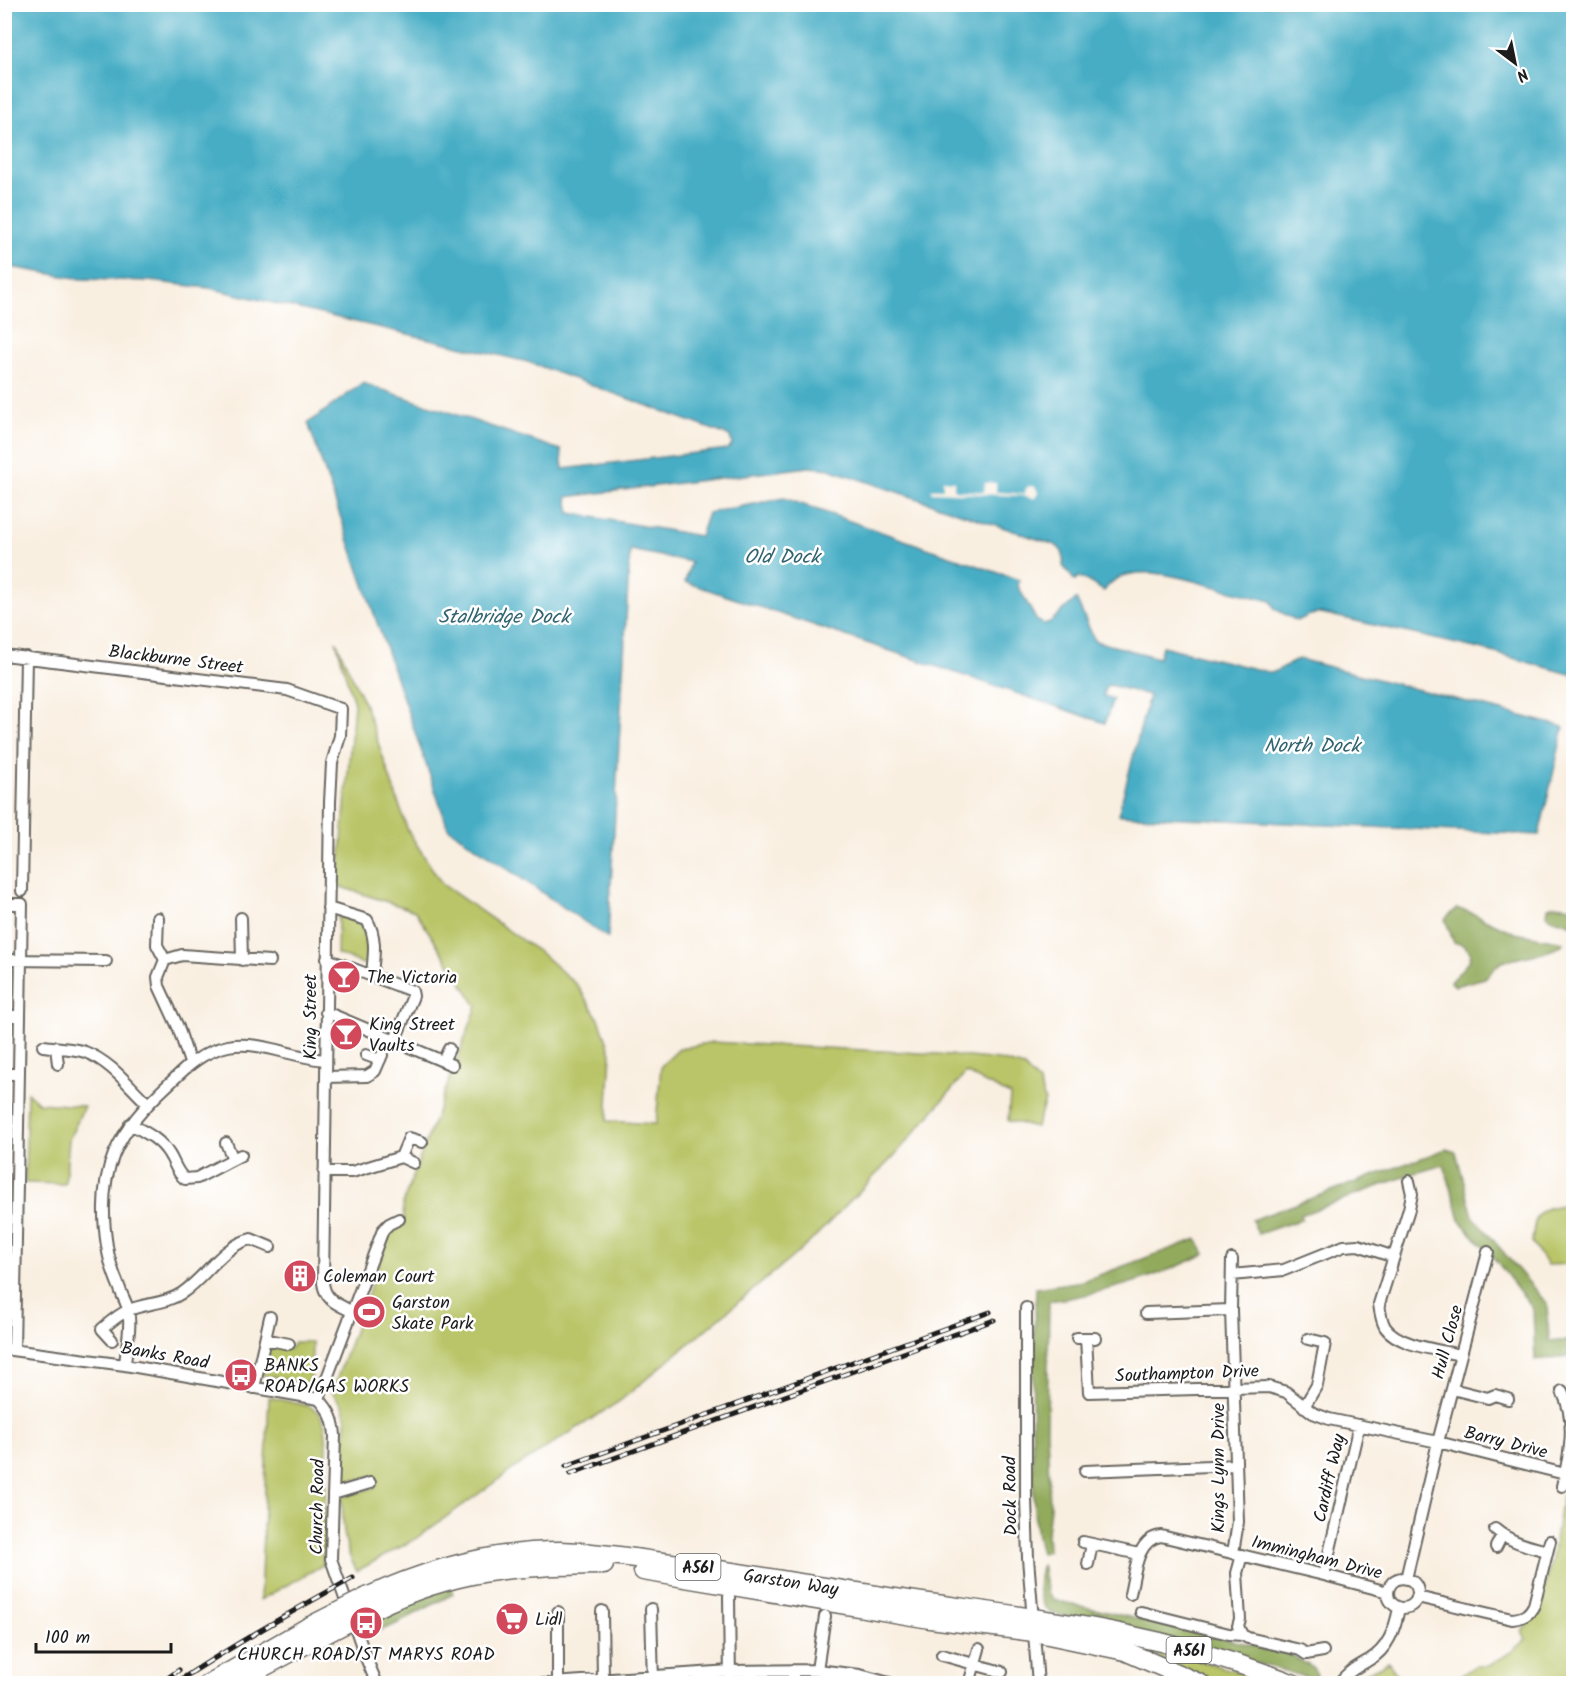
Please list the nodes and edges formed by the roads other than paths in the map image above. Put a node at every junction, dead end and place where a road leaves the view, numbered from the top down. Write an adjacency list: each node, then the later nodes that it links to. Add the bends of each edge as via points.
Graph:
1 (4, 655): 2 (street, Blackburne Street)
2 (26, 657): 3 (street, Blackburne Street, via 287,690); 4 (street)
3 (340, 709): 6 (street, King Street, via 340,736 332,764)
4 (22, 891)
5 (4, 904): 11 (street, via 22,904)
6 (328, 908): 9 (street, King Street); 16 (street, via 367,920 375,942)
7 (158, 918): 12 (street, via 157,945)
8 (241, 918): 13 (street)
9 (327, 959): 16 (street); 17 (street, King Street)
10 (4, 960): 11 (street)
11 (20, 960): 14 (street); 19 (street)
12 (165, 960): 13 (street, via 182,955); 26 (street, via 159,986)
13 (242, 960): 15 (street)
14 (106, 961)
15 (270, 961)
16 (372, 974): 20 (street, via 412,991)
17 (326, 1012): 20 (street); 25 (street, King Street)
18 (4, 1016): 19 (street)
19 (20, 1016): 29 (street)
20 (395, 1040): 23 (street, via 448,1063)
21 (43, 1046): 22 (street)
22 (56, 1048): 27 (street); 31 (street, via 96,1058)
23 (449, 1050)
24 (366, 1055): 30 (street, via 381,1058 375,1071 367,1076)
25 (326, 1060): 26 (street, via 250,1045 212,1051); 30 (street, King Street)
26 (190, 1063): 31 (street)
27 (58, 1064)
28 (4, 1074): 29 (street)
29 (19, 1074): 44 (street)
30 (326, 1077): 37 (street, King Street)
31 (147, 1103): 32 (street)
32 (130, 1124): 34 (street, via 153,1136 168,1151 185,1179 197,1178 237,1157); 48 (street, via 106,1179 104,1216 111,1267)
33 (422, 1142): 35 (street, via 409,1138)
34 (226, 1143)
35 (401, 1157): 36 (street); 37 (street, via 352,1172)
36 (414, 1163)
37 (324, 1172): 50 (street, King Street, via 324,1292 331,1301)
38 (1408, 1180): 43 (street, via 1412,1194 1410,1209)
39 (399, 1219): 50 (street, via 383,1230)
40 (270, 1247): 48 (street, via 251,1239 241,1242 183,1292)
41 (1488, 1252): 59 (street, Hull Close)
42 (4, 1257): 44 (street)
43 (1394, 1257): 46 (street, via 1358,1245 1344,1246 1284,1270); 59 (street, via 1379,1304 1385,1327 1404,1341)
44 (16, 1258): 58 (street)
45 (1232, 1259): 46 (street, Kings Lynn Drive)
46 (1232, 1275): 49 (street, Kings Lynn Drive)
47 (1026, 1308): 92 (street, Dock Road, via 1026,1499)
48 (128, 1310): 56 (street, via 98,1330); 60 (street)
49 (1231, 1310): 51 (street); 61 (street, Kings Lynn Drive)
50 (351, 1311): 65 (street)
51 (1146, 1313)
52 (270, 1317): 54 (street)
53 (1086, 1338): 61 (street, Southampton Drive, via 1089,1392)
54 (265, 1339): 57 (street); 62 (street)
55 (1308, 1339): 67 (street, via 1324,1343 1317,1385)
56 (112, 1340)
57 (289, 1344)
58 (9, 1349): 60 (street, Banks Road)
59 (1461, 1355): 63 (street, Hull Close)
60 (125, 1365): 62 (street, Banks Road)
61 (1234, 1387): 67 (street, Southampton Drive, via 1269,1387 1286,1392); 70 (street, Kings Lynn Drive)
62 (254, 1388): 65 (street, Banks Road)
63 (1452, 1389): 66 (street); 69 (street, Hull Close)
64 (1562, 1391): 72 (street, Barry Drive, via 1572,1433)
65 (320, 1399): 75 (street, Church Road, via 334,1422)
66 (1508, 1400)
67 (1304, 1407): 68 (street, Southampton Drive, via 1329,1419)
68 (1359, 1425): 69 (street, Southampton Drive); 80 (street, Cardiff Way)
69 (1438, 1442): 72 (street, Barry Drive); 81 (street, Hull Close)
70 (1236, 1465): 71 (street); 78 (street, Kings Lynn Drive)
71 (1085, 1470)
72 (1566, 1474): 74 (street, Barry Drive)
73 (370, 1483): 75 (street)
74 (1562, 1486)
75 (333, 1494): 110 (street, Church Road, via 331,1559)
76 (1496, 1547): 85 (street, via 1499,1532 1525,1545 1549,1546 1534,1605 1523,1618 1512,1619)
77 (1139, 1554): 78 (street, Immingham Drive, via 1154,1537 1161,1536); 79 (street, via 1088,1543); 83 (street)
78 (1238, 1554): 80 (street, Immingham Drive); 94 (street, Kings Lynn Drive, via 1238,1626)
79 (1088, 1564)
80 (1324, 1575): 82 (street, Immingham Drive)
81 (1406, 1579): 82 (street, via 1395,1580); 85 (street, via 1416,1586)
82 (1388, 1592): 86 (street, via 1390,1601)
83 (1131, 1594)
84 (729, 1596): 100 (street)
85 (1418, 1597): 86 (street, via 1411,1606)
86 (1399, 1608): 118 (street, via 1384,1647)
87 (651, 1609): 105 (street)
88 (602, 1611): 104 (street)
89 (558, 1612): 106 (street)
90 (1141, 1612): 94 (street)
91 (825, 1616): 99 (street)
92 (1033, 1625): 93 (highway, Garston Way / A561, bridge, via 930,1619 607,1565 538,1565 466,1575 370,1603); 107 (highway, Garston Way / A561, via 1120,1633 1184,1648); 116 (street, Dock Road); 117 (highway, Garston Way / A561, via 1125,1651)
93 (311, 1634): 108 (highway, Garston Way / A561); 109 (highway, Garston Way / A561)
94 (1242, 1635): 96 (street, via 1300,1650 1307,1658)
95 (979, 1649): 98 (street)
96 (1323, 1652)
97 (942, 1655): 98 (street)
98 (975, 1664): 102 (street); 115 (street)
99 (818, 1670): 101 (street); 103 (street)
100 (730, 1671): 101 (street); 105 (street); 112 (street)
101 (793, 1671): 113 (street)
102 (1002, 1672)
103 (860, 1679): 114 (street)
104 (603, 1680): 105 (street); 106 (street)
105 (653, 1680)
106 (558, 1682): 111 (street)
107 (1291, 1682)
108 (208, 1683)
109 (232, 1683)
110 (377, 1683)
111 (538, 1683)
112 (730, 1683)
113 (793, 1683)
114 (893, 1683)
115 (969, 1683)
116 (1038, 1683)
117 (1201, 1683)
118 (1338, 1683)

